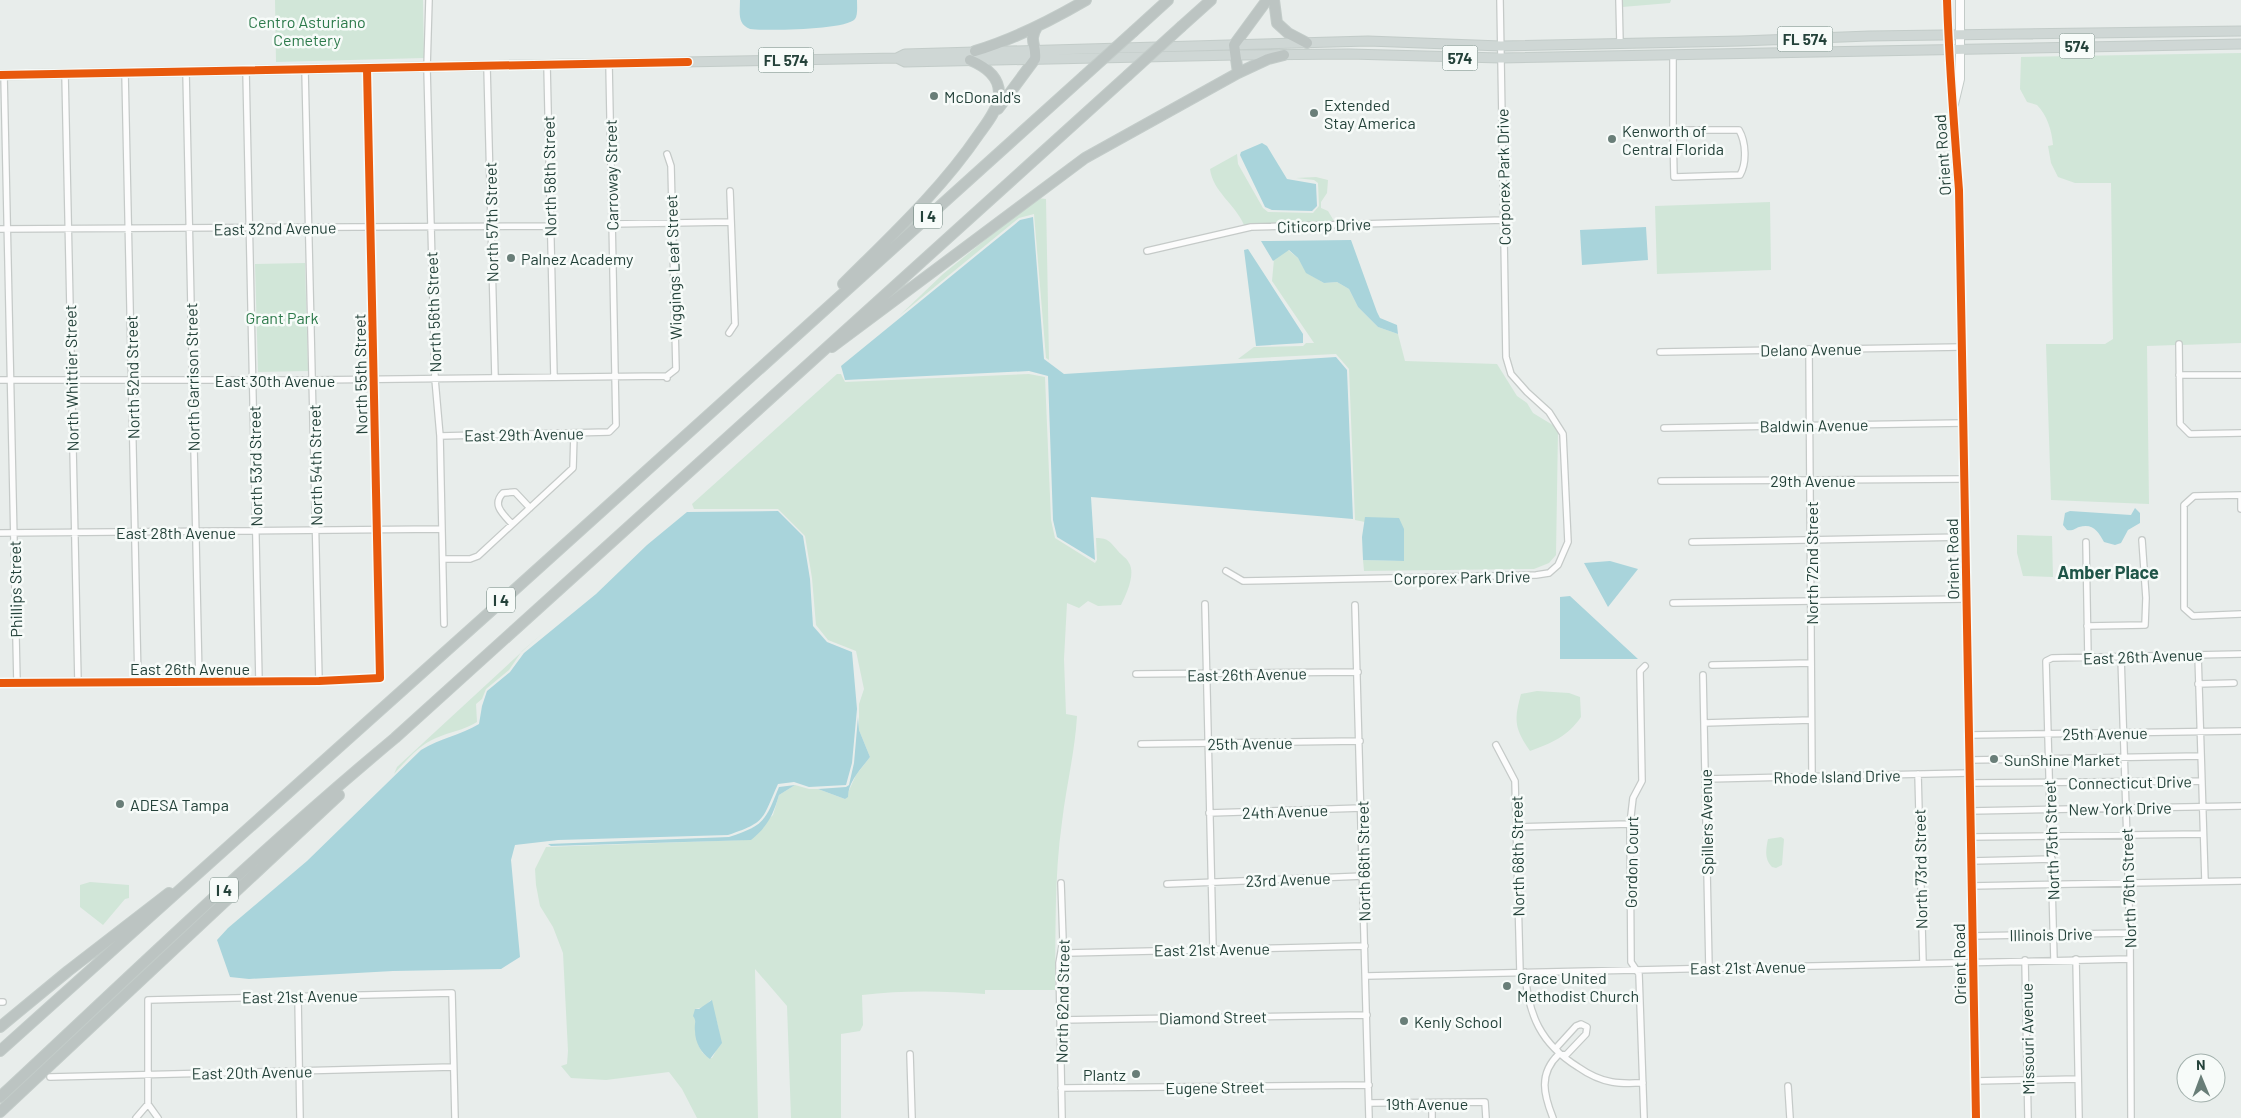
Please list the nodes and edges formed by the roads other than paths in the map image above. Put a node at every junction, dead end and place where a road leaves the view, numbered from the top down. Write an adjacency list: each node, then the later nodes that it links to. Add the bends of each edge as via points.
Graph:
1 (429, 0): 33 (street, North 56th Street)
2 (1086, 0): 11 (highway)
3 (1168, 0): 68 (highway, I 4, bridge)
4 (1211, 0): 67 (highway, I 4, bridge)
5 (1267, 0): 22 (highway)
6 (1274, 0): 15 (highway, via 1277,23)
7 (1500, 0): 19 (street)
8 (1619, 0): 16 (street)
9 (1947, 0): 13 (street, Orient Road)
10 (1960, 0): 14 (street, Orient Road)
11 (1037, 27): 23 (highway, via 1032,42); 26 (highway)
12 (2241, 31): 14 (main road, FL 574)
13 (1948, 35): 14 (main road, FL 574); 17 (main road, FL 574); 20 (street, Orient Road)
14 (1960, 35): 21 (street, Orient Road)
15 (1307, 43): 19 (main road, FL 574, via 1368,41); 22 (main road, FL 574)
16 (1622, 43): 17 (main road, FL 574); 19 (main road, FL 574); 27 (main road)
17 (1650, 43): 27 (main road)
18 (2241, 44): 21 (main road, 574)
19 (1501, 46): 29 (street)
20 (1948, 48): 21 (main road, 574); 25 (main road, 574); 42 (street, Orient Road)
21 (1960, 48): 42 (street, Orient Road, via 1960,79)
22 (1235, 50): 23 (main road, 574); 24 (main road, 574); 39 (highway)
23 (1036, 54): 26 (main road, 574); 44 (highway)
24 (1284, 55): 29 (main road, 574); 39 (highway)
25 (1672, 55): 27 (main road, 574); 43 (street)
26 (973, 56): 28 (main road, 574, via 905,62); 44 (highway, via 991,72 998,89 998,101)
27 (1636, 56): 29 (main road, 574)
28 (897, 58): 30 (main road, FL 574)
29 (1501, 58): 47 (street, Corporex Park Drive)
30 (609, 64): 31 (main road, FL 574); 50 (street, Carroway Street)
31 (546, 65): 32 (main road, FL 574); 54 (street, North 58th Street)
32 (487, 67): 33 (main road, FL 574); 53 (street, North 57th Street)
33 (427, 68): 34 (main road, FL 574); 52 (street, North 56th Street)
34 (367, 69): 35 (main road, FL 574); 51 (street, North 55th Street)
35 (305, 70): 36 (main road, FL 574); 55 (street, North 54th Street)
36 (246, 71): 37 (main road, FL 574); 58 (street, North 53rd Street)
37 (186, 72): 38 (main road, FL 574); 57 (street, North Garrison Street)
38 (125, 73): 40 (main road, FL 574); 60 (street, North 52nd Street)
39 (1238, 73): 67 (highway, via 1085,158 839,344)
40 (65, 74): 41 (main road, FL 574); 56 (street, North Whittier Street)
41 (2, 75): 59 (street, Phillips Street)
42 (1953, 108): 64 (street, Orient Road, via 1959,190)
43 (1673, 130): 43 (street, via 1674,176 1740,175 1744,168 1743,137 1739,130)
44 (972, 144): 68 (highway, via 922,204)
45 (667, 154): 48 (street, Wiggings Leaf Street, via 671,166)
46 (730, 190): 49 (street)
47 (1504, 220): 61 (street, Citicorp Drive, via 1251,227); 113 (street, Corporex Park Drive, via 1506,357 1511,374 1549,412 1563,434 1568,542 1558,565 1549,573 1536,575 1252,581 1243,581)
48 (672, 222): 49 (street); 50 (street); 74 (street, Wiggings Leaf Street, via 676,369)
49 (731, 222): 62 (street, via 735,324)
50 (611, 224): 70 (street, Carroway Street)
51 (370, 226): 52 (street, East 32nd Avenue); 55 (street, East 32nd Avenue); 76 (street, North 55th Street)
52 (430, 226): 53 (street, East 32nd Avenue); 77 (street, North 56th Street)
53 (491, 226): 54 (street, East 32nd Avenue); 72 (street, North 57th Street)
54 (550, 226): 73 (street, North 58th Street)
55 (310, 227): 58 (street, East 32nd Avenue); 83 (street, North 54th Street)
56 (68, 228): 59 (street, East 32nd Avenue); 60 (street, East 32nd Avenue); 80 (street, North Whittier Street)
57 (189, 228): 58 (street, East 32nd Avenue); 60 (street, East 32nd Avenue); 82 (street, North Garrison Street)
58 (249, 228): 75 (street, North 53rd Street)
59 (3, 229): 79 (street, Phillips Street)
60 (129, 229): 81 (street, North 52nd Street)
61 (1147, 251)
62 (730, 333)
63 (2179, 344): 71 (street)
64 (1962, 346): 65 (street, Delano Avenue); 84 (street, Orient Road)
65 (1809, 349): 66 (street, Delano Avenue); 85 (street, North 72nd Street)
66 (1660, 352)
67 (818, 354): 151 (highway, I 4)
68 (774, 355): 181 (highway, I 4)
69 (2241, 375): 71 (street)
70 (616, 376): 73 (street, East 30th Avenue); 74 (street, East 30th Avenue); 87 (street, Carroway Street, via 616,425)
71 (2179, 376): 88 (street, via 2180,424 2190,434)
72 (495, 377): 73 (street, East 30th Avenue); 77 (street, East 30th Avenue)
73 (554, 377)
74 (667, 377)
75 (253, 379): 82 (street, East 30th Avenue); 83 (street, East 30th Avenue); 103 (street, North 53rd Street)
76 (374, 379): 77 (street, East 30th Avenue); 83 (street, East 30th Avenue); 100 (street, North 55th Street)
77 (435, 379): 90 (street, North 56th Street)
78 (0, 380): 79 (street, East 30th Avenue)
79 (11, 380): 80 (street, East 30th Avenue); 105 (street, Phillips Street)
80 (71, 380): 81 (street, East 30th Avenue); 106 (street, North Whittier Street)
81 (132, 380): 82 (street, East 30th Avenue); 101 (street, North 52nd Street)
82 (192, 380): 102 (street, North Garrison Street)
83 (313, 380): 99 (street, North 54th Street)
84 (1963, 423): 85 (street, Baldwin Avenue); 91 (street, Orient Road)
85 (1810, 425): 86 (street, Baldwin Avenue); 93 (street, North 72nd Street)
86 (1664, 428)
87 (609, 432): 89 (street, East 29th Avenue)
88 (2241, 433)
89 (574, 434): 90 (street, East 29th Avenue); 95 (street, via 572,468)
90 (440, 436): 98 (street, North 56th Street)
91 (1964, 479): 93 (street, 29th Avenue); 107 (street, Orient Road)
92 (1661, 481): 93 (street, 29th Avenue)
93 (1811, 481): 108 (street, North 72nd Street)
94 (2241, 495): 96 (street); 119 (street, via 2194,496 2184,505 2184,608 2194,616)
95 (530, 508): 97 (street); 97 (street, via 515,492 503,493 498,500 498,508)
96 (2241, 509)
97 (512, 524): 112 (street, via 478,556)
98 (442, 529): 100 (street, East 28th Avenue); 112 (street, North 56th Street)
99 (316, 531): 100 (street, East 28th Avenue); 103 (street, East 28th Avenue); 137 (street, North 54th Street)
100 (377, 531): 134 (street, North 55th Street)
101 (135, 532): 102 (street, East 28th Avenue); 106 (street, East 28th Avenue); 140 (street, North 52nd Street)
102 (195, 532): 103 (street, East 28th Avenue); 135 (street, North Garrison Street)
103 (256, 532): 136 (street, North 53rd Street)
104 (0, 533): 105 (street, East 28th Avenue)
105 (14, 533): 106 (street, East 28th Avenue); 138 (street, Phillips Street)
106 (75, 533): 139 (street, North Whittier Street)
107 (1965, 537): 108 (street); 114 (street, Orient Road)
108 (1812, 540): 110 (street); 115 (street, North 72nd Street)
109 (2142, 540): 121 (street, via 2145,625)
110 (1692, 542)
111 (2086, 542): 121 (street)
112 (442, 559): 120 (street, North 56th Street)
113 (1226, 571)
114 (1966, 599): 115 (street); 150 (street, Orient Road)
115 (1811, 600): 116 (street); 127 (street, North 72nd Street)
116 (1673, 603)
117 (1205, 604): 132 (street)
118 (1356, 605): 130 (street, North 66th Street)
119 (2241, 614)
120 (444, 624)
121 (2087, 626): 125 (street)
122 (2198, 654): 123 (street, East 26th Avenue); 124 (street, East 26th Avenue); 143 (street)
123 (2241, 654)
124 (2121, 657): 125 (street, East 26th Avenue); 149 (street, North 76th Street)
125 (2088, 658): 126 (street, East 26th Avenue, via 2052,658)
126 (2046, 661): 148 (street, North 75th Street)
127 (1811, 663): 128 (street); 144 (street, North 72nd Street)
128 (1712, 665)
129 (1645, 666): 175 (street, Gordon Court, via 1640,671 1642,780 1633,798)
130 (1358, 672): 132 (street, East 26th Avenue); 152 (street, North 66th Street)
131 (1136, 674): 132 (street, East 26th Avenue)
132 (1206, 674): 154 (street)
133 (1703, 675): 145 (street, Spillers Avenue)
134 (380, 678): 137 (street, East 26th Avenue)
135 (199, 681): 136 (street, East 26th Avenue); 140 (street, East 26th Avenue)
136 (259, 681): 137 (street, East 26th Avenue)
137 (320, 681)
138 (17, 682): 139 (street, East 26th Avenue); 141 (street, East 26th Avenue)
139 (78, 682): 140 (street, East 26th Avenue)
140 (138, 682)
141 (0, 683)
142 (2234, 683): 143 (street)
143 (2198, 684): 146 (street)
144 (1811, 720): 145 (street); 162 (street, North 72nd Street)
145 (1704, 723): 163 (street, Spillers Avenue)
146 (2200, 731): 147 (street, 25th Avenue); 149 (street, 25th Avenue); 156 (street)
147 (2241, 731)
148 (2048, 733): 149 (street, 25th Avenue); 150 (street, 25th Avenue); 158 (street, North 75th Street)
149 (2124, 733): 157 (street, North 76th Street)
150 (1968, 735): 159 (street, Orient Road)
151 (395, 738): 227 (highway, I 4, via 246,869); 231 (highway, via 343,791)
152 (1360, 741): 154 (street, 25th Avenue); 170 (street, North 66th Street)
153 (1141, 744): 154 (street, 25th Avenue)
154 (1207, 744): 174 (street)
155 (1496, 745): 176 (street, North 68th Street, via 1515,781)
156 (2201, 756): 157 (street); 164 (street)
157 (2125, 758): 158 (street); 166 (street, North 76th Street)
158 (2048, 759): 159 (street); 165 (street, North 75th Street)
159 (1969, 760): 160 (street, Orient Road)
160 (1969, 773): 161 (street, Rhode Island Drive); 167 (street, Orient Road)
161 (1918, 774): 162 (street, Rhode Island Drive); 204 (street, North 73rd Street)
162 (1812, 776): 163 (street, Rhode Island Drive)
163 (1706, 779): 205 (street, Spillers Avenue)
164 (2201, 781): 166 (street, Connecticut Drive); 169 (street)
165 (2049, 782): 166 (street, Connecticut Drive); 167 (street, Connecticut Drive); 172 (street, North 75th Street)
166 (2125, 782): 171 (street, North 76th Street)
167 (1969, 783): 173 (street, Orient Road)
168 (2241, 806): 169 (street, New York Drive)
169 (2202, 807): 171 (street, New York Drive); 178 (street)
170 (1362, 808): 174 (street, 24th Avenue); 184 (street, North 66th Street)
171 (2126, 808): 172 (street, New York Drive); 177 (street, North 76th Street)
172 (2050, 809): 173 (street, New York Drive); 179 (street, North 75th Street)
173 (1970, 811): 180 (street, Orient Road)
174 (1208, 813): 185 (street)
175 (1630, 824): 176 (street); 206 (street, Gordon Court, via 1631,962)
176 (1517, 828): 207 (street, North 68th Street)
177 (2126, 834): 178 (street); 179 (street); 189 (street, North 76th Street)
178 (2203, 834): 186 (street)
179 (2051, 835): 180 (street); 182 (street, North 75th Street)
180 (1970, 836): 183 (street, Orient Road)
181 (230, 848): 212 (highway); 213 (highway, I 4)
182 (2052, 859): 183 (street); 191 (street, North 75th Street)
183 (1971, 861): 192 (street, Orient Road)
184 (1364, 876): 185 (street, 23rd Avenue); 196 (street, North 66th Street)
185 (1212, 881): 190 (street, 23rd Avenue); 197 (street)
186 (2205, 881): 187 (street); 189 (street)
187 (2241, 881)
188 (1061, 883): 198 (street, North 62nd Street)
189 (2128, 883): 191 (street); 193 (street, North 76th Street)
190 (1167, 884)
191 (2053, 884): 192 (street); 194 (street, North 75th Street)
192 (1971, 886): 195 (street, Orient Road)
193 (2130, 933): 194 (street, Illinois Drive); 200 (street, North 76th Street)
194 (2054, 934): 195 (street, Illinois Drive); 202 (street, North 75th Street)
195 (1972, 936): 203 (street, Orient Road)
196 (1365, 946): 197 (street, East 21st Avenue); 208 (street, North 66th Street)
197 (1213, 948): 198 (street, East 21st Avenue, via 1067,953)
198 (1061, 958): 211 (street, North 62nd Street)
199 (2076, 959): 200 (street, East 21st Avenue); 202 (street, East 21st Avenue); 220 (street)
200 (2130, 959): 247 (street, North 76th Street)
201 (2025, 960): 202 (street, East 21st Avenue); 203 (street, East 21st Avenue); 221 (street, Missouri Avenue)
202 (2054, 960)
203 (1972, 962): 204 (street, East 21st Avenue); 222 (street, Orient Road)
204 (1922, 964): 205 (street, East 21st Avenue)
205 (1710, 968): 206 (street, East 21st Avenue)
206 (1638, 970): 207 (street, East 21st Avenue); 223 (street, Gordon Court)
207 (1522, 972): 208 (street, East 21st Avenue); 215 (street, North 68th Street, via 1530,1010 1541,1032)
208 (1366, 976): 210 (street, North 66th Street)
209 (298, 996): 216 (street, East 21st Avenue, via 452,993); 217 (street); 218 (street, East 21st Avenue, via 148,1000)
210 (1367, 1015): 211 (street, Diamond Street); 224 (street, North 66th Street)
211 (1060, 1020): 226 (street, North 62nd Street)
212 (0, 1027)
213 (0, 1051)
214 (910, 1054): 236 (street)
215 (1559, 1054): 215 (street, via 1566,1055 1586,1034 1587,1027 1579,1024 1566,1035 1556,1048); 223 (street, North 68th Street, via 1590,1076 1612,1082); 241 (street, via 1548,1069 1543,1088)
216 (453, 1067): 217 (street, East 20th Avenue); 235 (street)
217 (300, 1071): 218 (street, East 20th Avenue); 234 (street)
218 (149, 1074): 219 (street, East 20th Avenue); 230 (street)
219 (50, 1077)
220 (2078, 1079): 221 (street); 246 (street)
221 (2028, 1080): 222 (street); 245 (street, Missouri Avenue)
222 (1974, 1081): 244 (street, Orient Road)
223 (1643, 1083): 242 (street, Gordon Court)
224 (1369, 1085): 226 (street, Eugene Street); 228 (street, North 66th Street)
225 (1788, 1086): 243 (street)
226 (1061, 1088): 237 (street, North 62nd Street)
227 (0, 1097)
228 (1369, 1103): 229 (street, 19th Avenue); 238 (street, North 66th Street)
229 (1432, 1103): 239 (street); 240 (street, 19th Avenue, via 1485,1102)
230 (148, 1104): 232 (street); 233 (street)
231 (0, 1112)
232 (136, 1118)
233 (158, 1118)
234 (300, 1118)
235 (455, 1118)
236 (912, 1118)
237 (1062, 1118)
238 (1370, 1118)
239 (1432, 1118)
240 (1486, 1118)
241 (1552, 1118)
242 (1644, 1118)
243 (1790, 1118)
244 (1976, 1118)
245 (2028, 1118)
246 (2078, 1118)
247 (2131, 1118)

